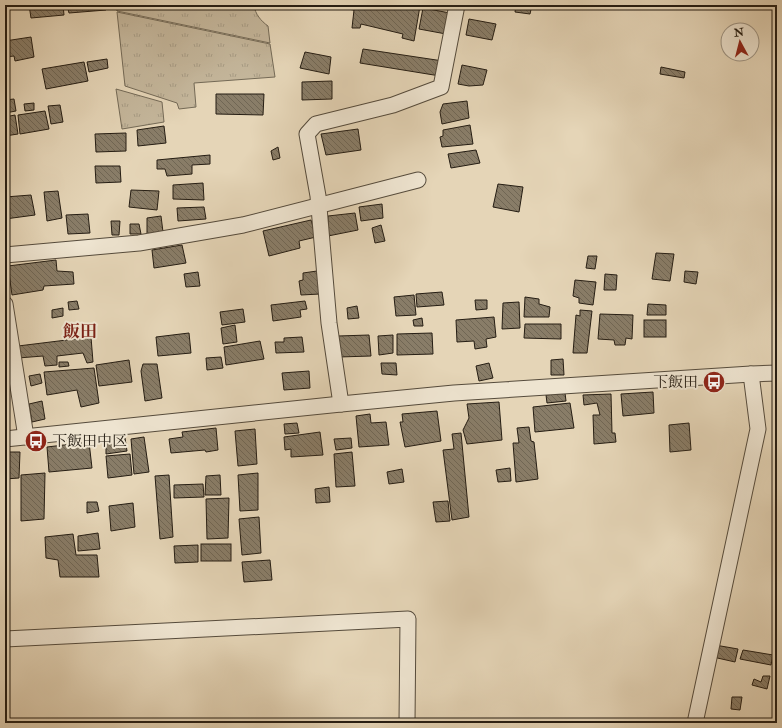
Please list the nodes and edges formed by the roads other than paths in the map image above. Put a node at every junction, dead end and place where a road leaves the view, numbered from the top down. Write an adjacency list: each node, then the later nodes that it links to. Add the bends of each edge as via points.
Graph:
1 (457, 5): 3 (street, via 441,87 392,105 316,124 307,134)
2 (418, 180): 3 (street)
3 (319, 205): 4 (street, via 243,225 139,243); 8 (street, via 329,323)
4 (5, 256)
5 (5, 304): 9 (street)
6 (777, 373): 7 (street)
7 (751, 374): 8 (street, via 454,393); 13 (street, via 758,429)
8 (341, 404): 9 (street)
9 (26, 437): 10 (street)
10 (5, 439)
11 (5, 639): 12 (street, via 408,619)
12 (407, 723)
13 (695, 723)

